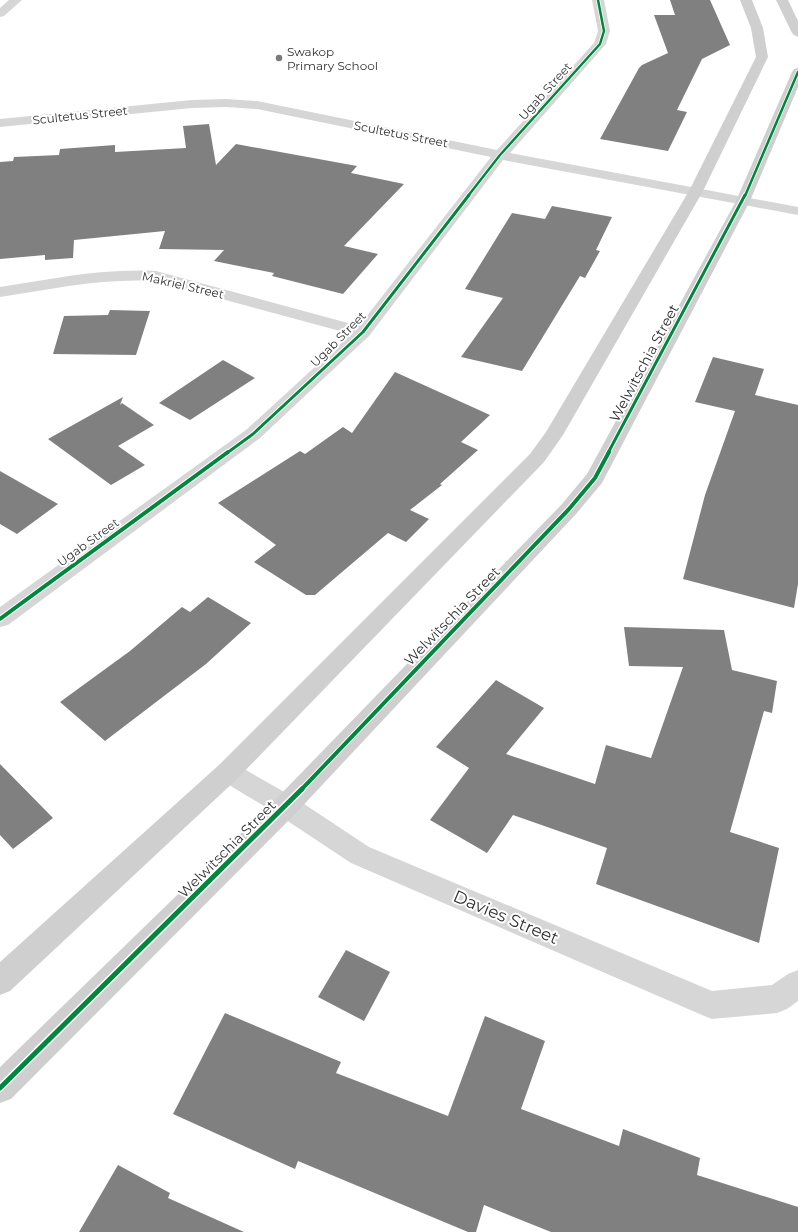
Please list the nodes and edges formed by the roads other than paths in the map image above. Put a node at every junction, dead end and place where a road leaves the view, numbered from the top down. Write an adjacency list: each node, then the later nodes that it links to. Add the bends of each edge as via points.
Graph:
1 (16, 0): 5 (street)
2 (598, 0): 9 (street, Ugab Street, via 604,31 600,44)
3 (746, 0): 10 (street, via 758,26 762,56)
4 (782, 0): 6 (street)
5 (0, 14)
6 (798, 33)
7 (798, 72): 11 (street, Welwitschia Street)
8 (0, 123): 9 (street, Scultetus Street, via 192,104 226,103 257,105)
9 (500, 154): 10 (street, Scultetus Street); 14 (street, Ugab Street)
10 (696, 191): 11 (street, Scultetus Street); 16 (street, via 554,436 537,458)
11 (743, 201): 12 (street, Scultetus Street); 17 (street, Welwitschia Street, via 595,478 569,509)
12 (798, 211)
13 (0, 292): 14 (street, Makriel Street, via 110,276 156,276)
14 (363, 332): 15 (street, Ugab Street, via 253,434)
15 (0, 619)
16 (228, 772): 17 (street, Davies Street); 18 (street)
17 (286, 806): 19 (street, Davies Street, via 360,855 712,1005 777,999); 20 (street, Welwitschia Street)
18 (0, 982)
19 (798, 984)
20 (0, 1088)

